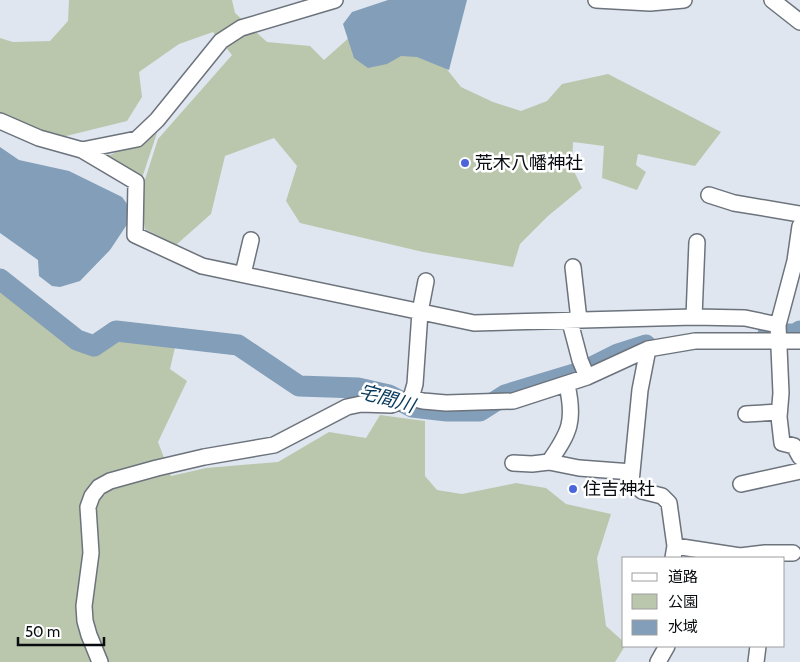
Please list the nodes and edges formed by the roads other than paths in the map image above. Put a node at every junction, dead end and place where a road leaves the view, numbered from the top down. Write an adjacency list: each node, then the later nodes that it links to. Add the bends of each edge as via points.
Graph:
1 (335, 0): 7 (street, via 241,28 221,41 138,139)
2 (596, 0): 3 (street, via 650,3)
3 (684, 0)
4 (772, 0): 5 (street)
5 (800, 22)
6 (0, 121): 7 (street, via 39,138)
7 (82, 150): 14 (street, via 136,182 135,234 202,266)
8 (709, 195): 9 (street, via 734,203)
9 (800, 214)
10 (800, 226): 19 (street)
11 (251, 240): 14 (street)
12 (697, 242): 17 (street)
13 (573, 267): 18 (street)
14 (243, 274): 16 (street)
15 (426, 281): 16 (street)
16 (420, 312): 18 (street, via 474,323); 24 (street, via 415,384)
17 (694, 317): 18 (street); 19 (street, via 745,318)
18 (575, 321): 22 (street, via 580,360)
19 (779, 333): 20 (street); 21 (street); 25 (street)
20 (800, 340)
21 (648, 349): 22 (street); 31 (street, via 640,390)
22 (587, 376): 23 (street)
23 (566, 385): 24 (street, via 513,400 446,403); 28 (street, via 571,422)
24 (411, 398): 38 (street, via 391,405 347,407 274,445 157,468 99,487 88,507 91,553 84,606 89,635)
25 (779, 412): 26 (street); 27 (street, via 782,443 794,446)
26 (746, 414)
27 (800, 457)
28 (549, 462): 29 (street); 31 (street)
29 (513, 463)
30 (800, 471): 32 (street)
31 (632, 472): 34 (street, via 631,482 642,491 662,496 669,503)
32 (741, 484)
33 (796, 549): 34 (street, via 740,556); 35 (street)
34 (674, 552)
35 (785, 565)
36 (666, 647): 39 (street)
37 (758, 647): 40 (street)
38 (100, 662)
39 (658, 662)
40 (756, 662)

